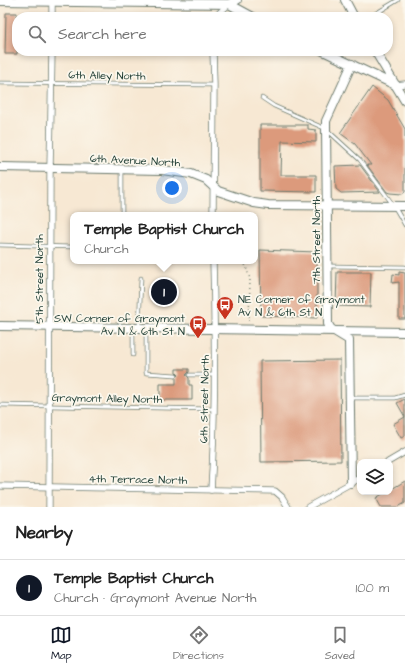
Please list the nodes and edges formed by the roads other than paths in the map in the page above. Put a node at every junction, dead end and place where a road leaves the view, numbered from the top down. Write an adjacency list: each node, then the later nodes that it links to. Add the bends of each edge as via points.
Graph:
1 (219, 0): 9 (street)
2 (237, 0): 9 (street)
3 (345, 0): 13 (street)
4 (398, 0): 14 (lane)
5 (0, 1): 6 (street)
6 (52, 1): 7 (street); 10 (street)
7 (95, 1): 8 (street)
8 (122, 1): 9 (street)
9 (229, 4): 11 (street); 12 (street)
10 (52, 12)
11 (220, 12)
12 (244, 12)
13 (351, 12)
14 (378, 12)
15 (52, 56): 21 (street, 5th Street North)
16 (212, 56): 24 (street)
17 (334, 56): 19 (street)
18 (377, 56): 23 (street)
19 (352, 64): 23 (street); 27 (street, 7th Street North, via 326,121)
20 (0, 83): 21 (lane, 6th Alley North)
21 (52, 83): 24 (lane, 6th Alley North); 29 (street, 5th Street North)
22 (405, 84): 23 (street)
23 (395, 85): 26 (street)
24 (214, 86): 31 (street)
25 (262, 98): 27 (lane)
26 (405, 102)
27 (326, 129): 32 (street, 7th Street North); 33 (lane, via 360,160)
28 (0, 167): 29 (street, 6th Avenue North)
29 (50, 168): 30 (street, 6th Avenue North); 39 (street, 5th Street North)
30 (122, 169): 31 (street, 6th Avenue North, via 191,174 206,180); 35 (lane)
31 (212, 186): 32 (street, 6th Avenue North, via 218,191 254,203); 36 (street)
32 (327, 205): 33 (street, 6th Avenue North); 42 (street, 7th Street North)
33 (394, 206): 34 (street, 6th Avenue North); 37 (lane)
34 (405, 206)
35 (122, 212)
36 (213, 212)
37 (405, 225)
38 (0, 245): 39 (lane)
39 (50, 246): 40 (lane); 46 (street, 5th Street North)
40 (70, 247)
41 (213, 264): 48 (street, 6th Street North)
42 (327, 266): 43 (lane); 49 (street, 7th Street North, via 328,324)
43 (405, 267)
44 (140, 278): 47 (lane)
45 (0, 326): 46 (street)
46 (50, 326): 47 (street); 58 (street, 5th Street North)
47 (140, 328): 48 (street); 51 (lane); 52 (lane, via 146,373)
48 (214, 329): 49 (street); 54 (street, 6th Street North)
49 (334, 331): 50 (street); 56 (street, via 349,340)
50 (405, 332)
51 (133, 355)
52 (176, 375)
53 (189, 375): 54 (lane)
54 (214, 375): 59 (street, 6th Street North)
55 (405, 395): 56 (lane, via 395,398)
56 (350, 398): 63 (street)
57 (0, 405): 58 (lane, Graymont Alley North)
58 (50, 406): 59 (lane, Graymont Alley North); 65 (street, 5th Street North)
59 (214, 409): 66 (street, 6th Street North)
60 (405, 452): 61 (street)
61 (393, 459)
62 (357, 480): 63 (street)
63 (351, 483): 69 (street)
64 (0, 486): 65 (street, 4th Terrace North)
65 (50, 487): 66 (street, 4th Terrace North); 67 (street, 5th Street North)
66 (211, 490): 68 (street, 4th Terrace North, via 275,491)
67 (49, 507)
68 (288, 507)
69 (308, 507)

